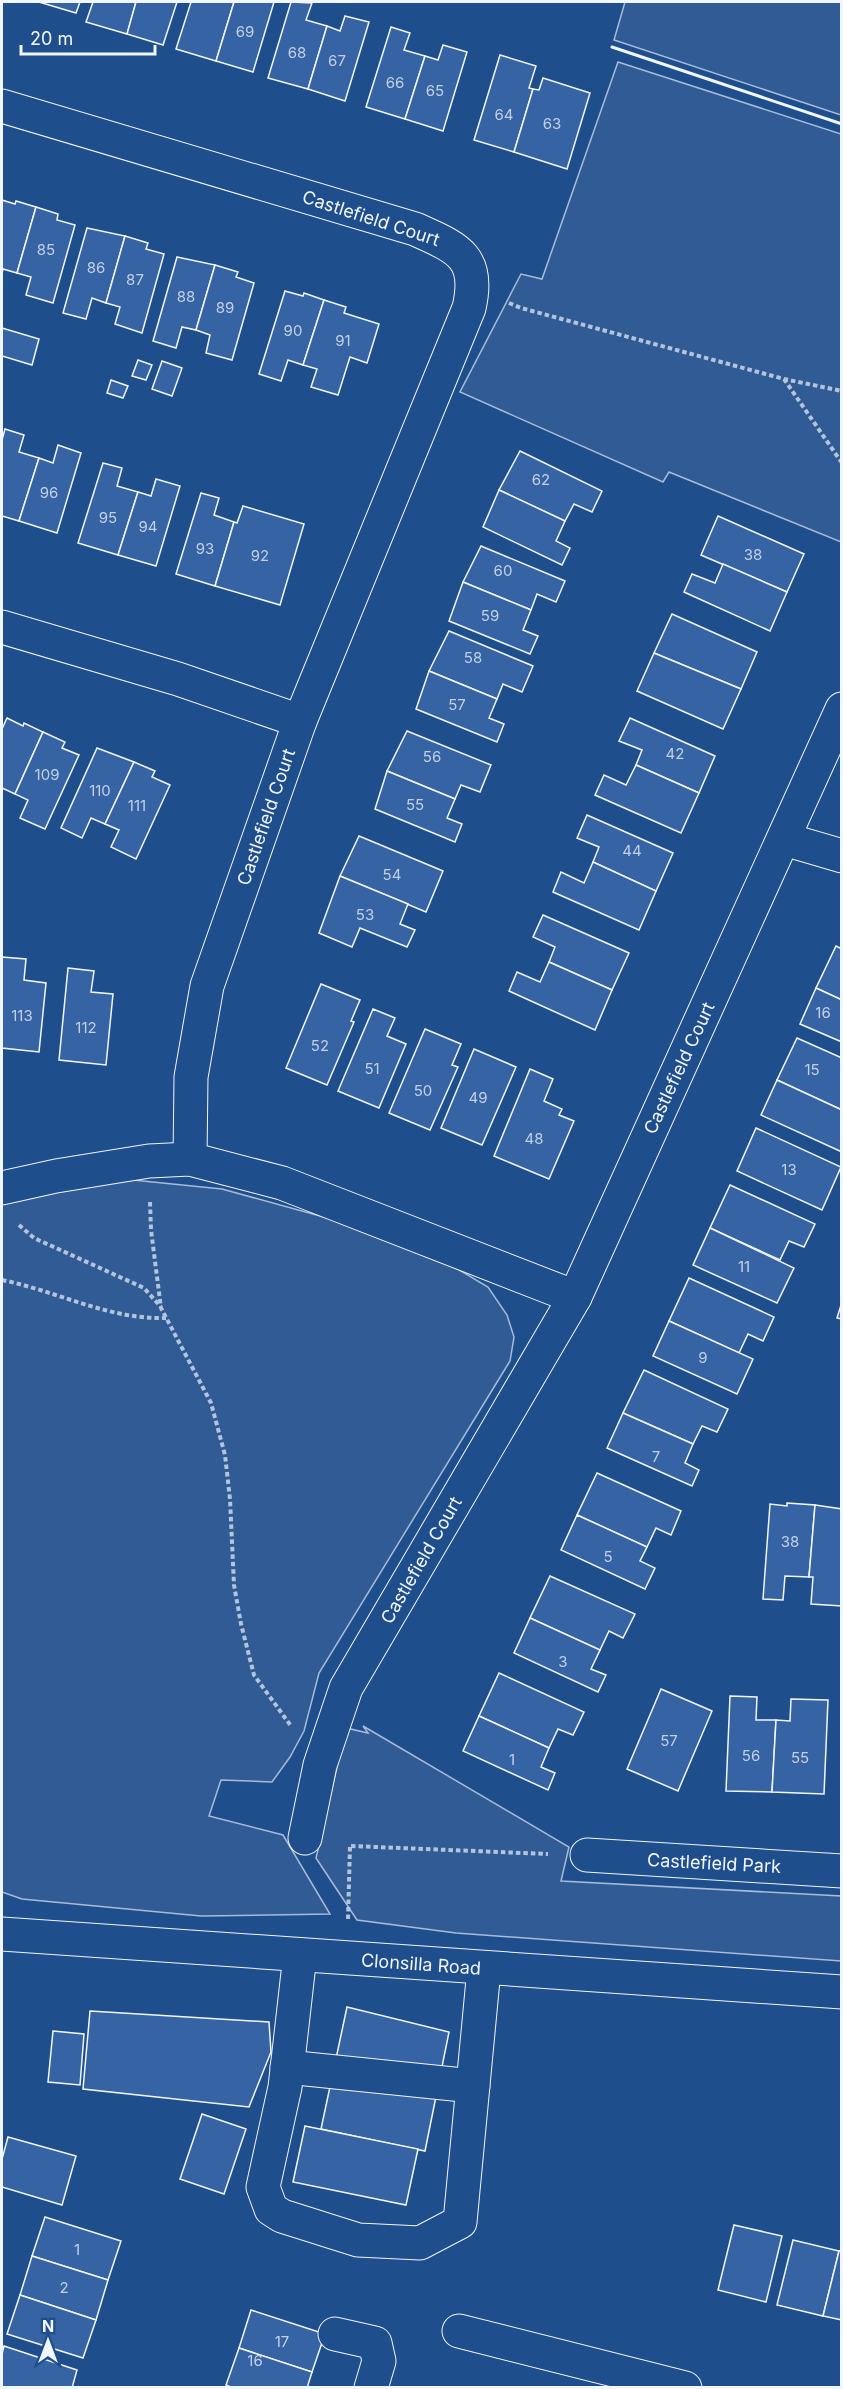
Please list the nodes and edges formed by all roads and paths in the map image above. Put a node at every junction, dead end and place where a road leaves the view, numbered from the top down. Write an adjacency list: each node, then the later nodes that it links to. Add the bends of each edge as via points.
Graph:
1 (2, 106): 2 (street, Castlefield Court, via 415,229 454,247 469,264)
2 (474, 288): 3 (path, via 521,308); 8 (street, Castlefield Court)
3 (784, 379): 4 (path); 5 (path)
4 (842, 391)
5 (842, 463)
6 (2, 627): 8 (street, via 178,679)
7 (842, 709): 9 (street, Castlefield Court)
8 (300, 721): 11 (street, Castlefield Court, via 207,986 191,1077)
9 (784, 839): 10 (street); 16 (street, Castlefield Court)
10 (842, 856)
11 (190, 1159): 12 (street); 16 (street, via 282,1183)
12 (149, 1161): 13 (street); 17 (path, via 151,1230)
13 (2, 1188)
14 (18, 1224): 17 (path, via 34,1238 144,1288)
15 (2, 1280): 18 (path, via 126,1317)
16 (575, 1297): 19 (street, Castlefield Court, via 346,1688)
17 (161, 1308): 18 (path)
18 (166, 1318): 19 (path, via 211,1402 225,1455 234,1585 254,1675)
19 (320, 1765): 20 (street, Castlefield Court)
20 (305, 1838): 21 (path)
21 (351, 1846): 22 (path); 26 (path)
22 (587, 1856): 23 (street, Castlefield Park)
23 (842, 1871)
24 (2, 1934): 25 (street, Clonsilla Road)
25 (300, 1955): 26 (street, Clonsilla Road); 29 (street)
26 (346, 1959): 27 (street, Clonsilla Road)
27 (484, 1969): 28 (street, Clonsilla Road); 30 (street)
28 (842, 1992)
29 (287, 2067): 30 (street); 30 (street, via 264,2187 271,2209 358,2240 420,2243 460,2222)
30 (473, 2086)
31 (459, 2331): 34 (street)
32 (335, 2334): 33 (street, via 375,2343 379,2361)
33 (371, 2388)
34 (685, 2388)

